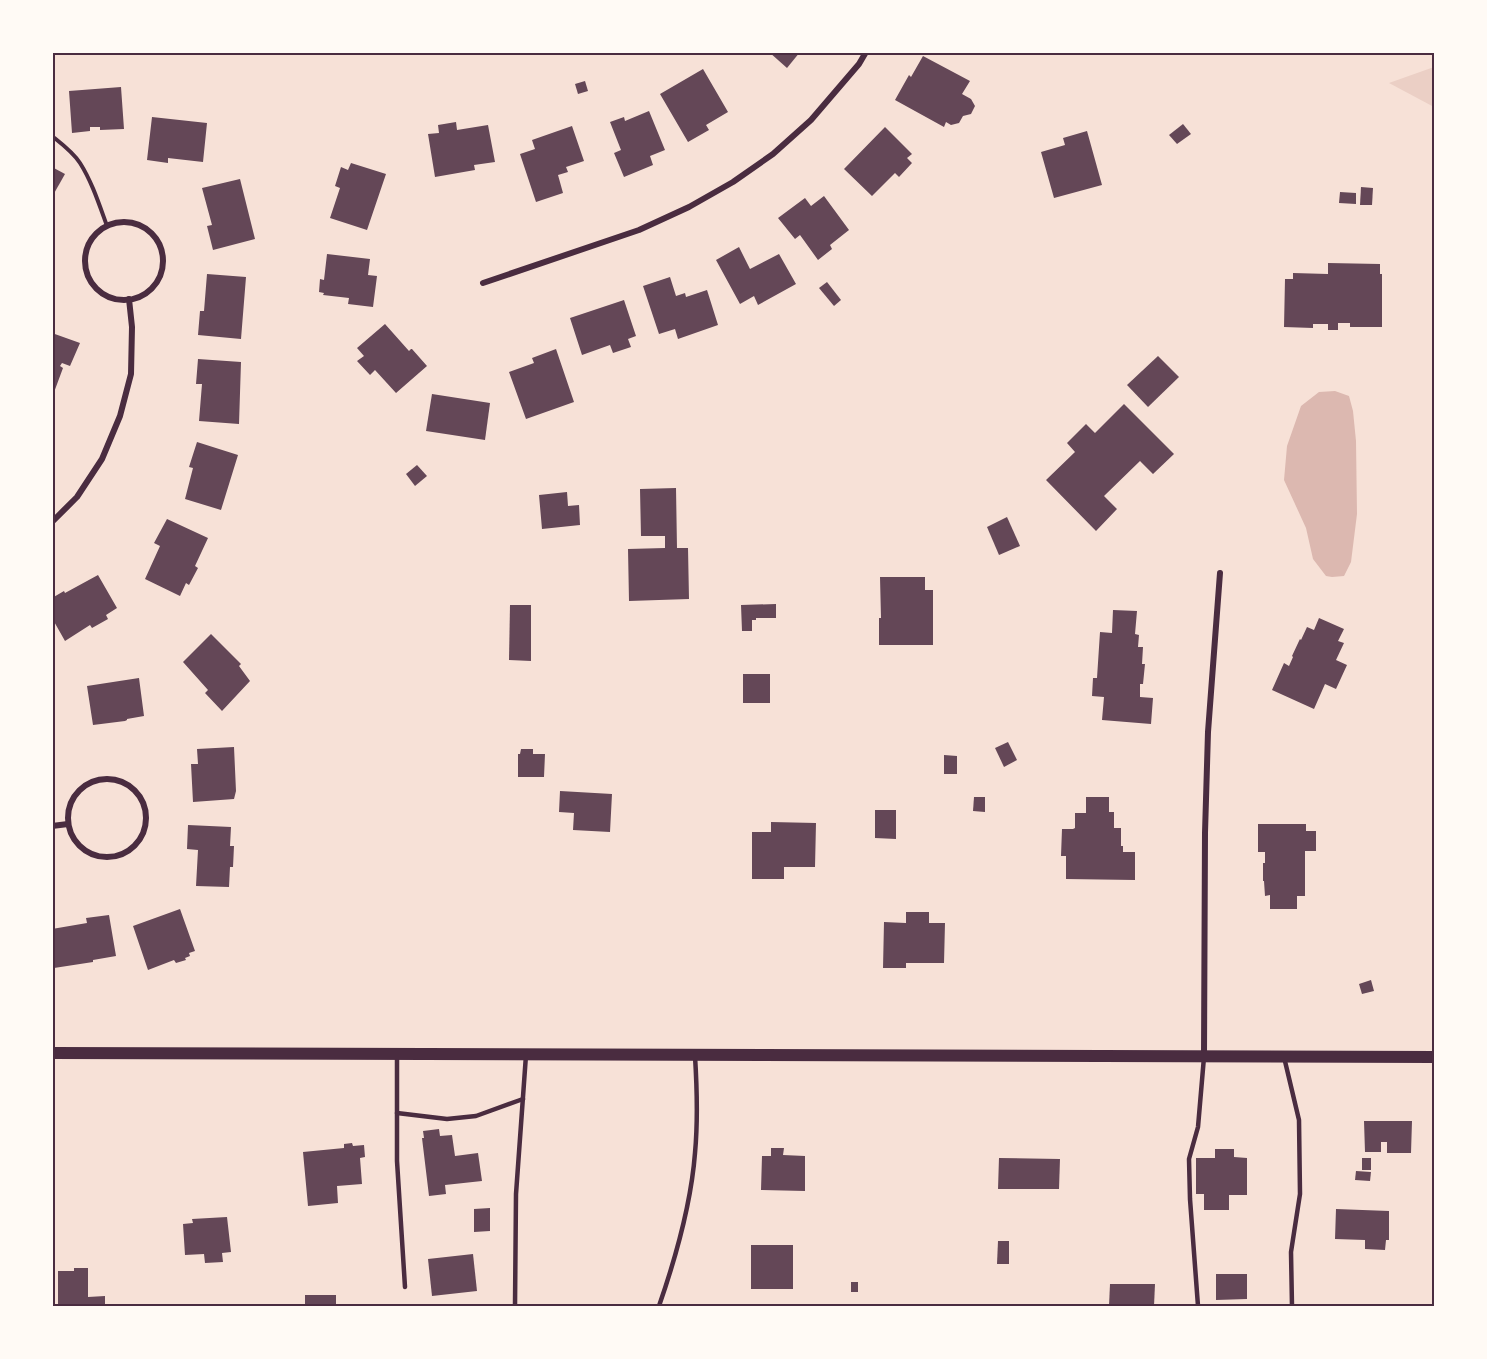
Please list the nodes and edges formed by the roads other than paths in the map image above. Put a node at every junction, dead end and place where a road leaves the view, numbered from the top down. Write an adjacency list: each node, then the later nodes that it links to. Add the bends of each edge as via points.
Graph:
1 (866, 52): 2 (street, via 812,120 733,182 639,230)
2 (483, 283)
3 (129, 299): 3 (street, via 146,294 159,278 163,253 151,232 124,222 107,226 95,235 85,261 89,277 99,290 108,296); 4 (street, via 131,374 120,416 102,459 77,497)
4 (52, 522)
5 (1220, 573): 12 (street, via 1208,732)
6 (68, 824): 6 (street, via 74,839 85,850 101,857 117,856 128,852 143,834 144,805 130,787 102,780 90,783 76,796); 7 (street)
7 (52, 826)
8 (52, 1053): 9 (main road)
9 (397, 1054): 10 (main road); 16 (lane)
10 (526, 1055): 11 (main road); 15 (lane)
11 (696, 1055): 12 (main road); 19 (lane, via 696,1134 689,1200)
12 (1204, 1057): 13 (main road); 20 (lane, via 1198,1127 1189,1159)
13 (1284, 1057): 14 (main road); 21 (lane, via 1299,1120 1300,1194 1291,1252)
14 (1434, 1058)
15 (523, 1099): 16 (lane, via 476,1116 447,1119); 18 (lane, via 516,1194)
16 (397, 1113): 17 (lane)
17 (405, 1287)
18 (515, 1306)
19 (660, 1306)
20 (1198, 1306)
21 (1292, 1306)

